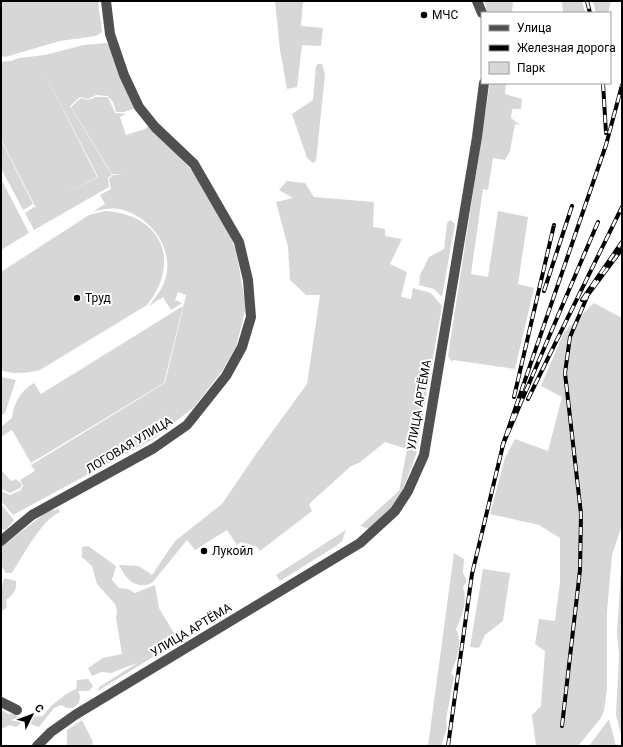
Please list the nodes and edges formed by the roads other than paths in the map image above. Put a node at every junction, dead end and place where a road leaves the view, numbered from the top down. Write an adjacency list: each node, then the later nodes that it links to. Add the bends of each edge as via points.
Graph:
1 (106, 1): 5 (street, ЛОГОВАЯ УЛИЦА, via 110,34 139,107 194,164 239,242 248,280 251,317 242,346 226,376 187,425 154,448 32,515)
2 (477, 1): 3 (street)
3 (482, 12)
4 (484, 84): 8 (street, УЛИЦА АРТЁМА, via 424,455 408,491 395,511 360,543)
5 (2, 539)
6 (1, 702): 7 (street)
7 (17, 710)
8 (51, 732): 9 (street, УЛИЦА АРТЁМА); 10 (street)
9 (37, 746)
10 (46, 746)

